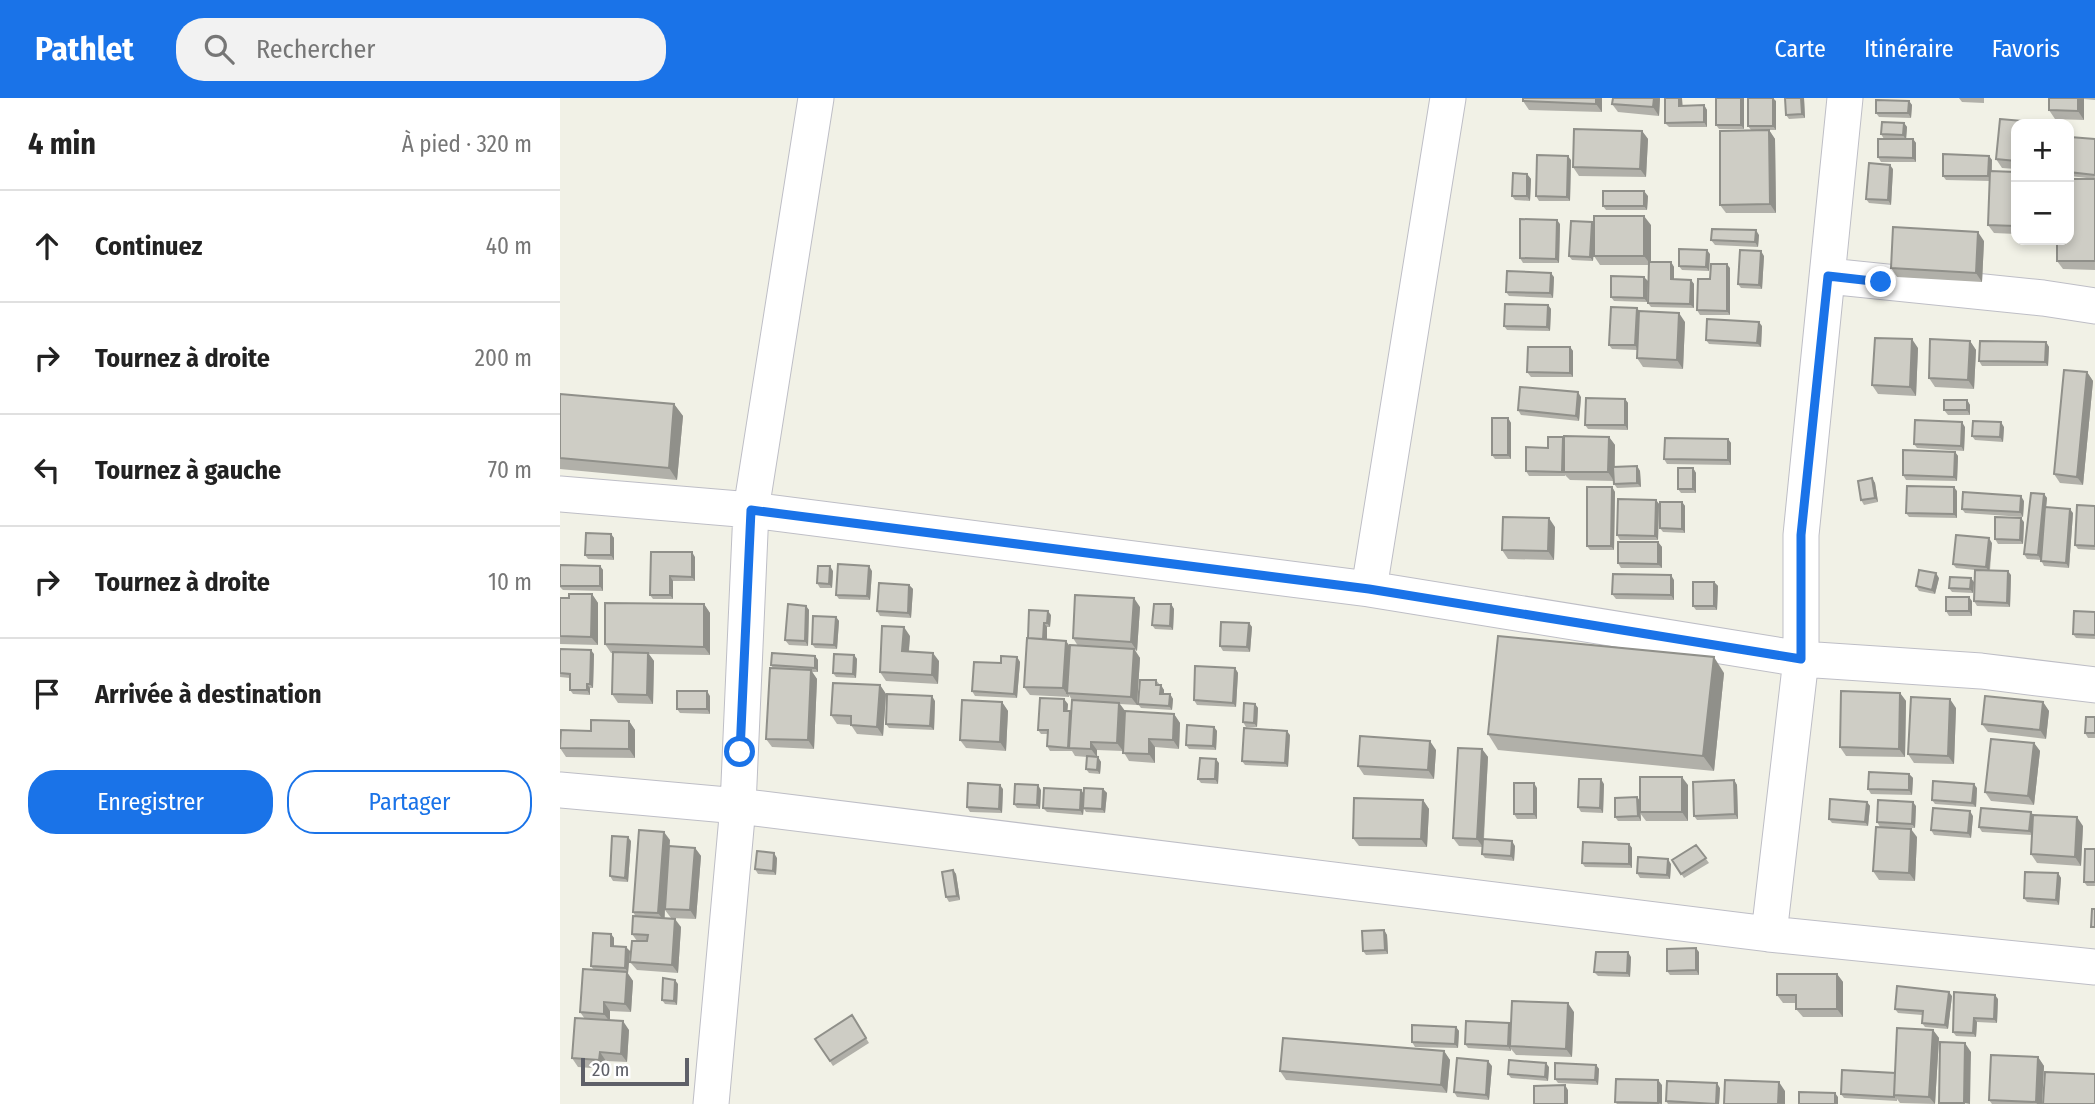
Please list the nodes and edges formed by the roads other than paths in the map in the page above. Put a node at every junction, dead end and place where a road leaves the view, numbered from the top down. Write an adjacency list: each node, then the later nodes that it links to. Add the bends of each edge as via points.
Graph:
1 (816, 98): 7 (street)
2 (1448, 98): 8 (street)
3 (1845, 98): 4 (street)
4 (1828, 276): 5 (street); 9 (street, via 1801,535)
5 (2095, 306)
6 (560, 494): 7 (street)
7 (751, 510): 8 (street); 12 (street)
8 (1369, 589): 9 (street)
9 (1801, 659): 10 (street, via 1981,671); 13 (street)
10 (2095, 685)
11 (560, 790): 12 (street)
12 (738, 806): 13 (street); 15 (street)
13 (1769, 934): 14 (street)
14 (2095, 967)
15 (711, 1104)

